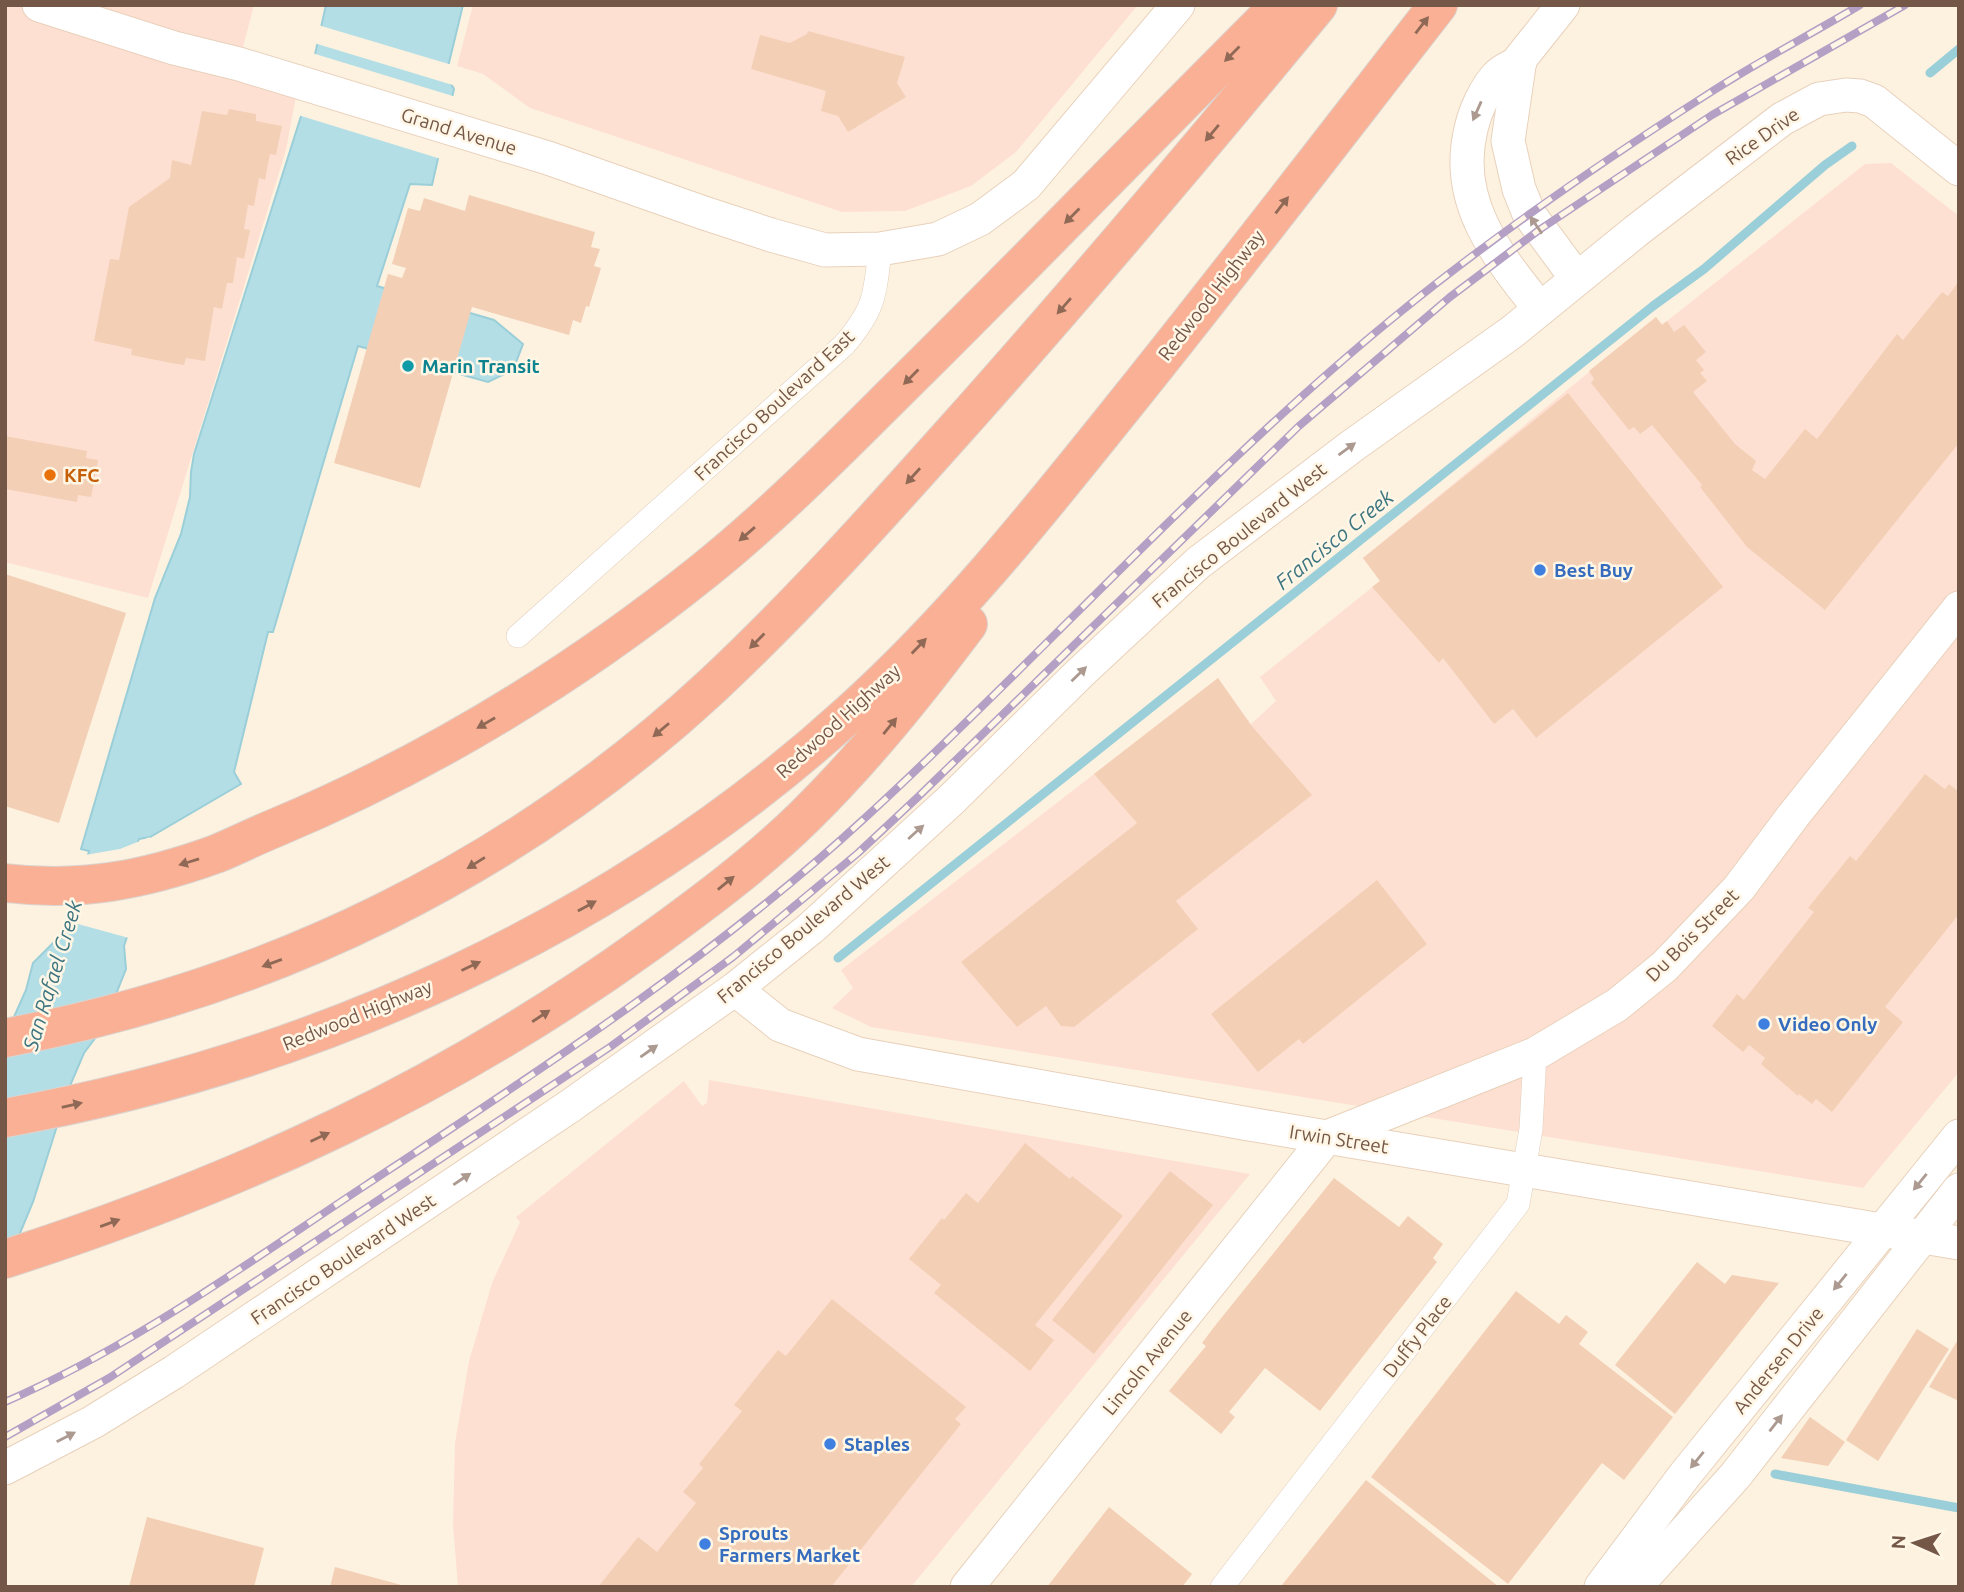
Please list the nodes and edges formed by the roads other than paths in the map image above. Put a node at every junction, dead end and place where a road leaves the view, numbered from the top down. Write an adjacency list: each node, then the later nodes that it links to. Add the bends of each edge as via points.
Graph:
1 (39, 5): 9 (street, Grand Avenue, via 548,158 771,235 825,250)
2 (1178, 5): 9 (street, via 1026,185 980,219 938,239)
3 (1280, 5): 15 (highway, one-way to 15, via 756,526 604,647 491,720 379,782 217,853 135,878 90,886)
4 (1318, 5): 17 (highway, one-way to 17, via 1087,281 962,422 712,686 629,756 518,836 406,903 284,959 91,1021)
5 (1437, 5): 10 (highway, Redwood Highway, one-way to 5)
6 (1563, 5): 7 (street)
7 (1520, 62): 11 (street, one-way to 7, via 1529,214 1510,159 1509,122); 12 (street, one-way to 12, via 1498,74 1474,113 1465,161 1472,202 1490,242)
8 (1959, 169): 11 (street, Rice Drive, via 1874,101 1846,95 1819,99 1747,144)
9 (880, 249): 14 (street, Francisco Boulevard East, via 876,293 863,323 844,345)
10 (1225, 278): 19 (highway, Redwood Highway, one-way to 10, via 124,1093 248,1058 366,1014 527,939 703,832 852,712 925,640 1036,515); 27 (highway, one-way to 10, via 222,1181 406,1095 577,993 763,853 839,782 919,691)
11 (1577, 279): 12 (street, Francisco Boulevard West)
12 (1540, 309): 16 (street, Francisco Boulevard West, one-way to 12, via 811,928 951,800 1199,563)
13 (1959, 608): 18 (street, Du Bois Street, via 1739,888 1665,967 1617,1005)
14 (519, 636)
15 (5, 883)
16 (735, 989): 21 (street, Irwin Street, via 780,1025 858,1054); 28 (street, Francisco Boulevard West, one-way to 16, via 154,1386 570,1107)
17 (5, 1038)
18 (1535, 1054): 21 (street, Du Bois Street); 22 (street, Duffy Place)
19 (5, 1118)
20 (1959, 1136): 24 (street, Andersen Drive, one-way to 24)
21 (1327, 1137): 22 (street, Irwin Street); 29 (street, Lincoln Avenue)
22 (1525, 1171): 24 (street, Irwin Street); 30 (street, Duffy Place, via 1518,1204)
23 (1959, 1190): 25 (street, Andersen Drive)
24 (1883, 1229): 25 (street, Irwin Street); 31 (street, Andersen Drive, one-way to 31)
25 (1923, 1236): 26 (street, Irwin Street); 32 (street, Andersen Drive, one-way to 25, via 1735,1476)
26 (1959, 1243)
27 (5, 1259)
28 (5, 1468)
29 (967, 1587)
30 (1222, 1587)
31 (1601, 1587)
32 (1636, 1587)

